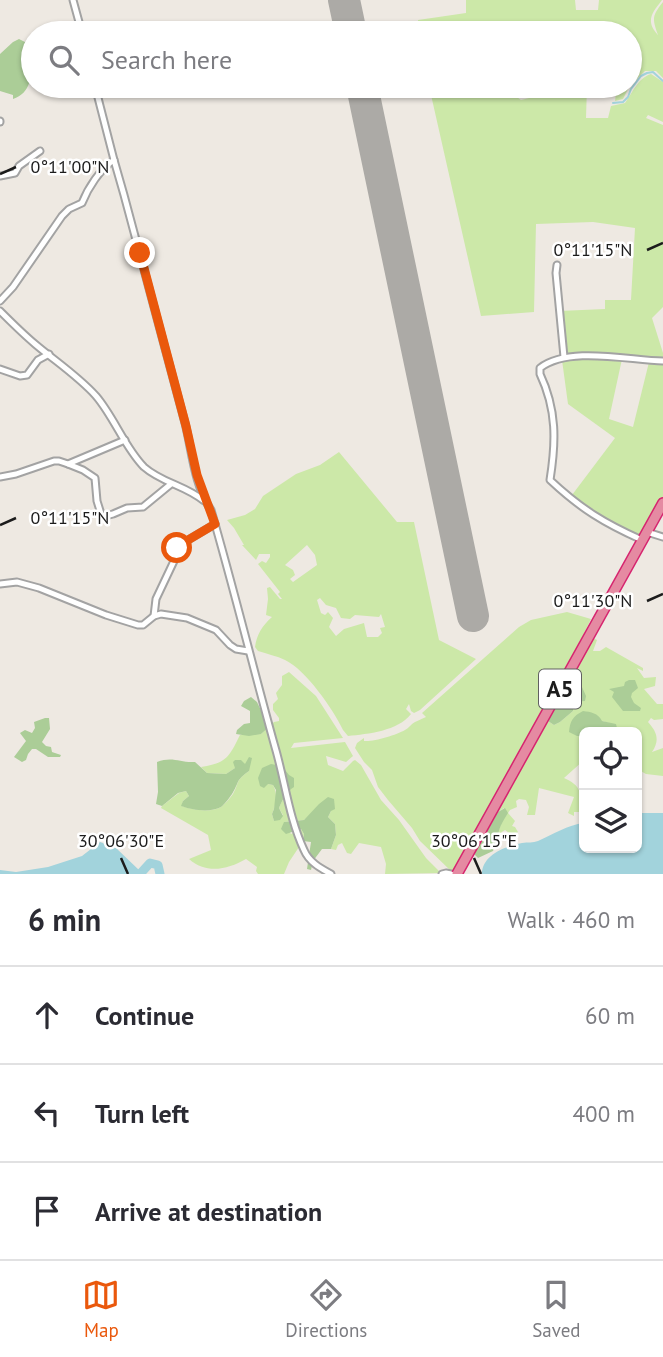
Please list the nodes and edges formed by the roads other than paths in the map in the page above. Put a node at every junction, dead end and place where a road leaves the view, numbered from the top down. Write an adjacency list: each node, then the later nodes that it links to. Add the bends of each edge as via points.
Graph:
1 (73, 0): 2 (street)
2 (79, 21)
3 (99, 98): 5 (street)
4 (40, 151): 6 (street, via 15,173)
5 (114, 160): 8 (street, via 85,193 82,203 62,216); 18 (street)
6 (0, 176)
7 (557, 265): 11 (street)
8 (0, 301)
9 (0, 311): 10 (street)
10 (48, 354): 13 (street, via 27,375); 14 (street, via 96,396)
11 (564, 357): 12 (street); 21 (street, via 540,368 553,412 555,448 550,480 603,522)
12 (663, 360)
13 (0, 369)
14 (125, 440): 15 (street); 17 (street, via 146,468)
15 (68, 464): 16 (street, via 54,461); 17 (street, via 95,478 102,517 143,507)
16 (0, 477)
17 (172, 484): 18 (street)
18 (207, 503): 20 (street)
19 (663, 503): 21 (highway, A5 / A5)
20 (215, 524): 24 (street, via 177,548 156,599); 25 (street)
21 (644, 536): 22 (street); 29 (highway, A5 / A5)
22 (663, 537)
23 (0, 584): 24 (street, via 17,582 39,588 138,625)
24 (155, 616): 25 (street, via 199,622 219,631 233,647)
25 (248, 652): 26 (street, via 298,836 312,862)
26 (331, 874)
27 (442, 874): 28 (street)
28 (451, 874)
29 (457, 874)

